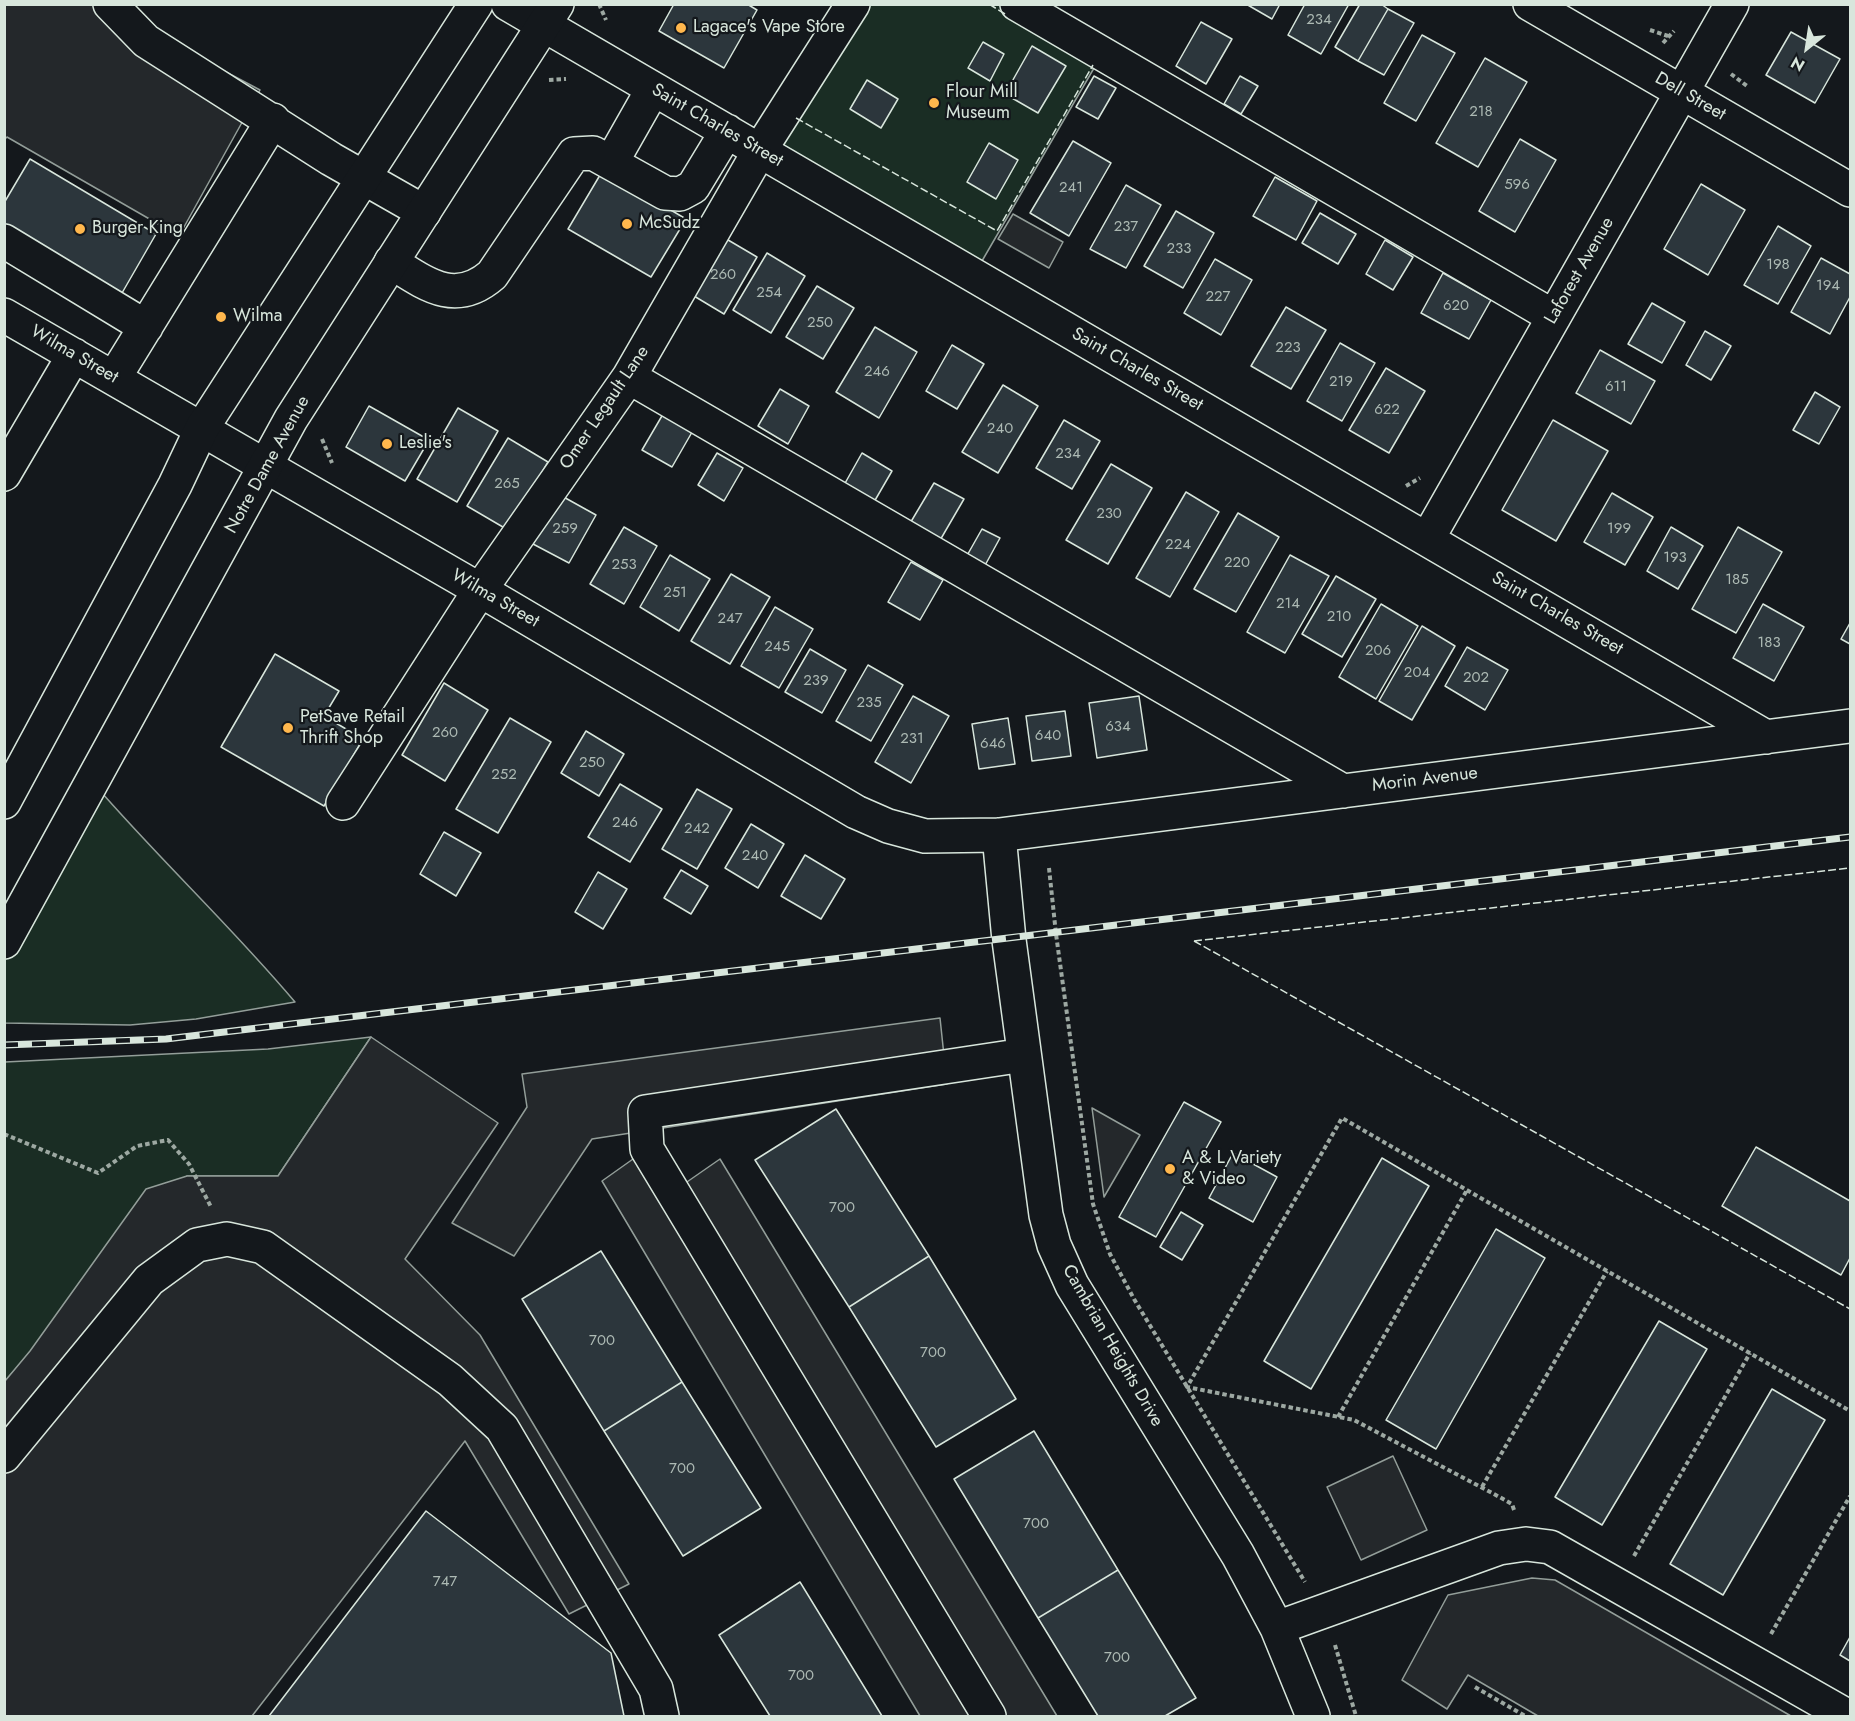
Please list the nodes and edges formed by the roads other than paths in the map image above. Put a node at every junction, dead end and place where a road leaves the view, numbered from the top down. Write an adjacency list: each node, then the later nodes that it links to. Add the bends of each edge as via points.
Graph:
1 (476, 4): 15 (street)
2 (508, 4): 8 (street, Saint Charles Street)
3 (853, 4): 13 (street, Omer Legault Lane)
4 (1017, 4): 21 (street)
5 (1530, 4): 10 (street, Dell Street)
6 (1732, 4): 10 (street, Laforest Avenue)
7 (117, 7): 11 (street, via 146,41)
8 (550, 15): 9 (street, Saint Charles Street); 17 (street, Notre Dame Avenue)
9 (653, 89): 12 (street, Saint Charles Street); 14 (street)
10 (1682, 93): 16 (street, Dell Street); 21 (street, Laforest Avenue)
11 (273, 120): 15 (street); 22 (street)
12 (727, 131): 13 (street, Saint Charles Street); 14 (street, via 693,187 680,194 665,193)
13 (760, 150): 24 (street, Omer Legault Lane); 29 (street, Saint Charles Street)
14 (611, 163): 19 (street, via 593,153 574,154 492,275 479,286 456,292 436,288)
15 (364, 178): 17 (street); 26 (street)
16 (1851, 190)
17 (424, 212): 19 (street, Notre Dame Avenue)
18 (4, 241): 22 (street)
19 (391, 262): 27 (street, Notre Dame Avenue)
20 (4, 315): 23 (street, Wilma Street)
21 (1554, 317): 29 (street, Laforest Avenue)
22 (146, 327): 25 (street)
23 (74, 355): 25 (street, Wilma Street); 28 (street)
24 (629, 377): 30 (street, Omer Legault Lane); 33 (street)
25 (114, 378): 26 (street, Wilma Street)
26 (202, 428): 27 (street, Wilma Street); 34 (street, via 176,485)
27 (265, 466): 30 (street, Wilma Street); 37 (street, Notre Dame Avenue)
28 (4, 474)
29 (1428, 538): 32 (street, Saint Charles Street)
30 (480, 590): 35 (street, Omer Legault Lane); 36 (street, Wilma Street, via 856,812 925,836)
31 (1851, 726): 32 (street, Morin Avenue)
32 (1766, 737): 33 (street, Morin Avenue)
33 (1343, 791): 36 (street, Morin Avenue)
34 (4, 802)
35 (343, 803)
36 (999, 835): 38 (street, Cambrian Heights Drive)
37 (4, 942)
38 (1024, 1055): 40 (street, Cambrian Heights Drive, via 1046,1215 1054,1245 1068,1275 1238,1555); 42 (street, via 645,1112 647,1149)
39 (4, 1456): 41 (street, via 150,1281 197,1245 227,1239 263,1247 450,1380 502,1428 656,1689)
40 (1277, 1628): 43 (street, Cambrian Heights Drive); 44 (street, via 1499,1548 1526,1544 1550,1547)
41 (662, 1716)
42 (989, 1716)
43 (1313, 1716)
44 (1847, 1716)

